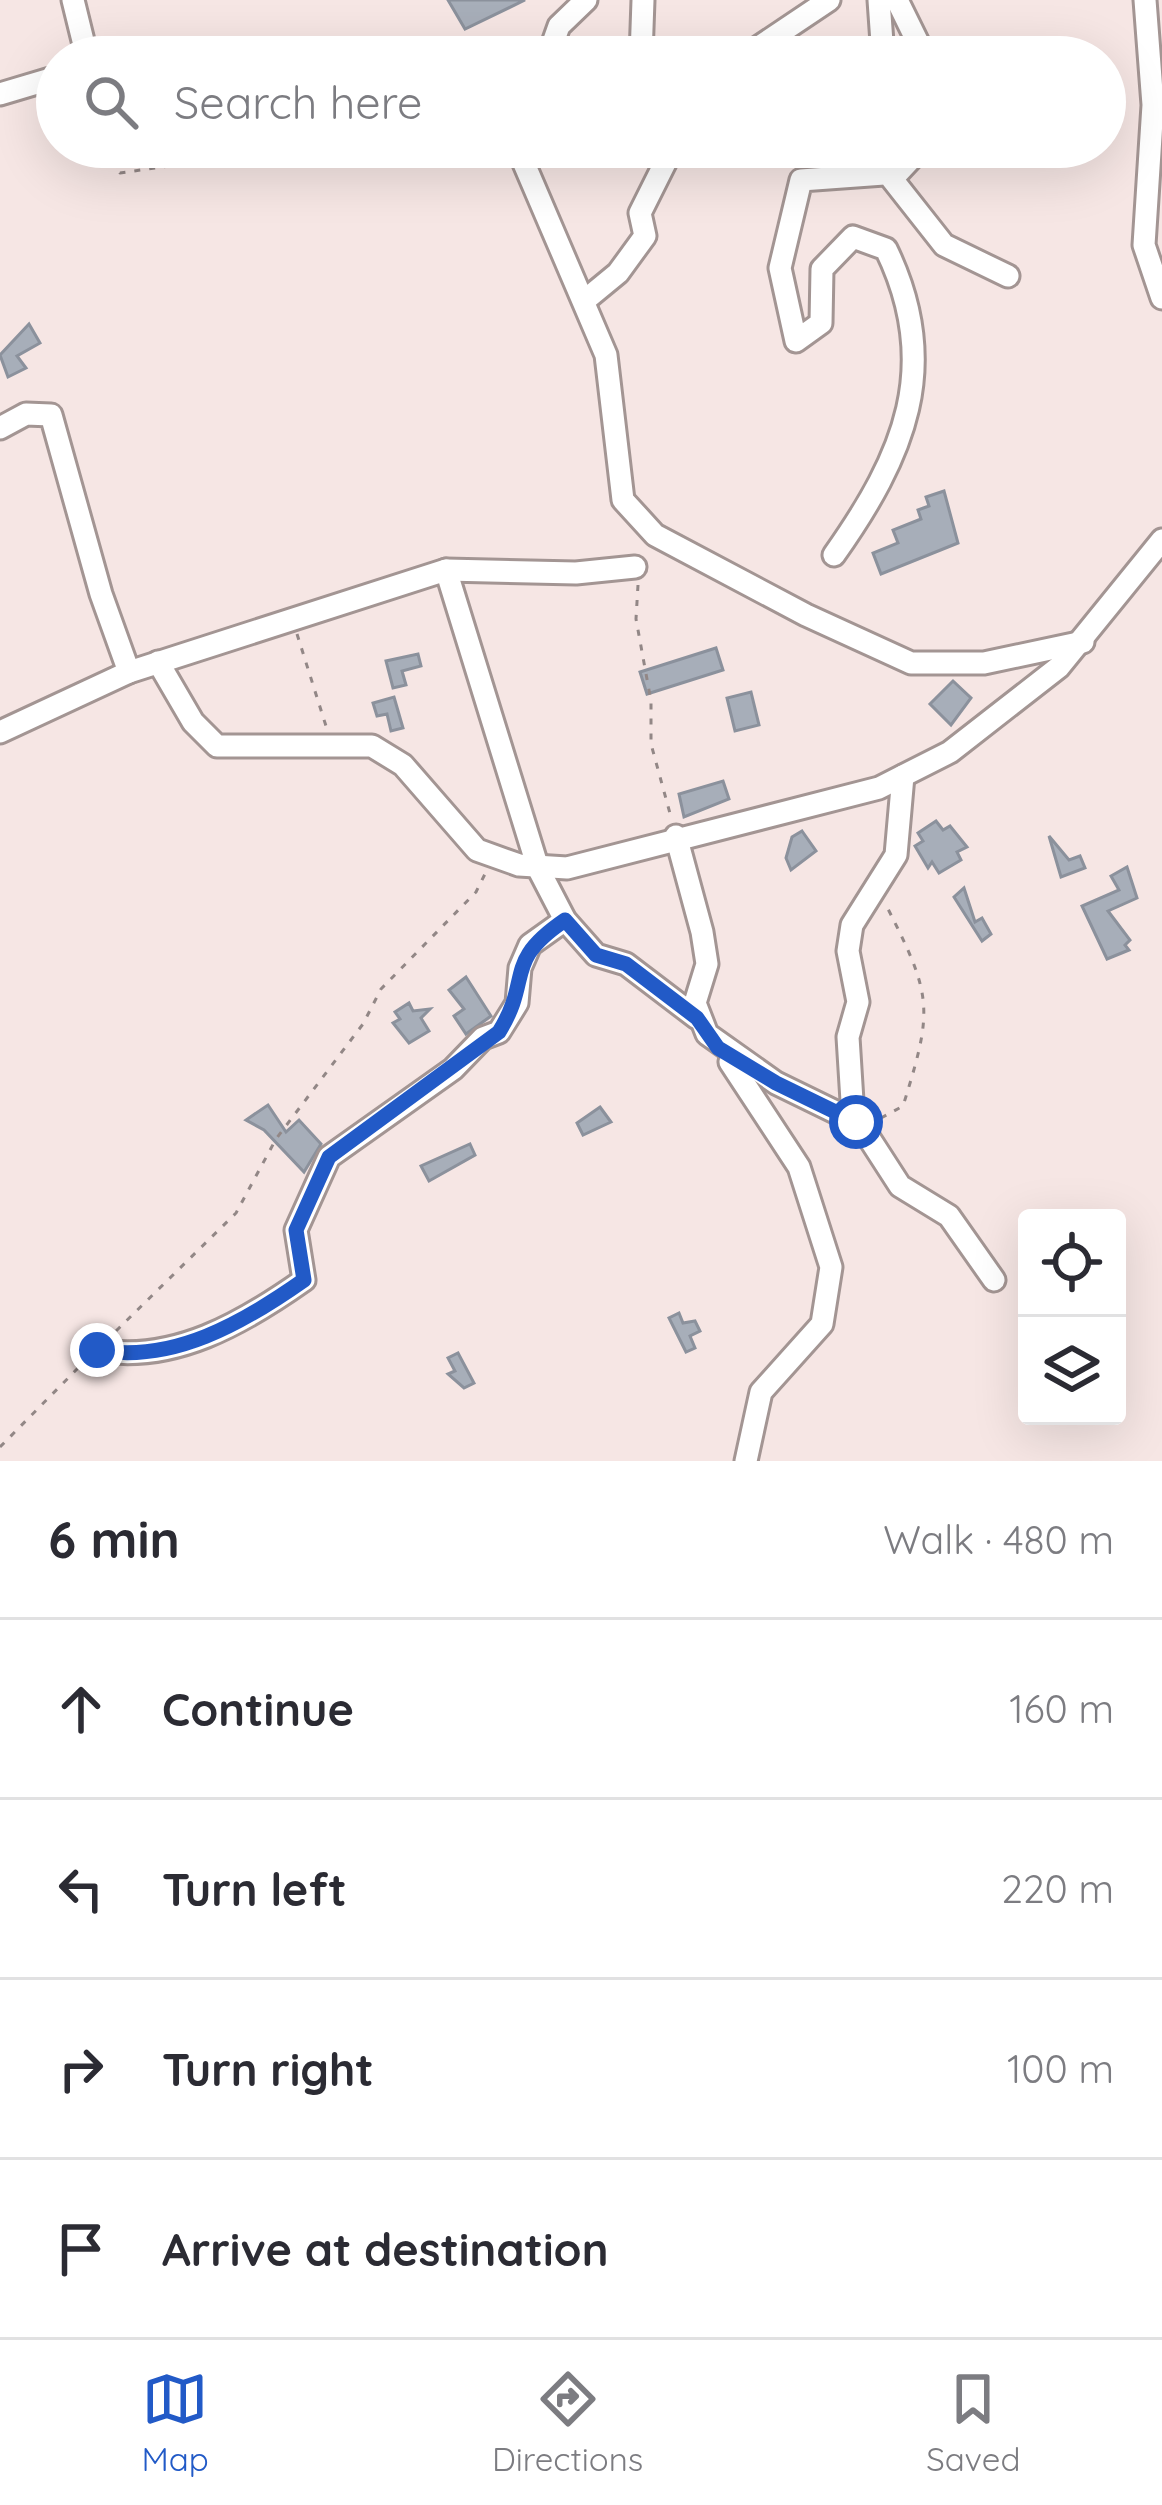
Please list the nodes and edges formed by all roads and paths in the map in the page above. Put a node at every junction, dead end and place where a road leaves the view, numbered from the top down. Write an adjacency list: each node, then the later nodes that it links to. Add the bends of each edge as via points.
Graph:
1 (73, 0): 8 (street)
2 (586, 0): 9 (street)
3 (643, 0): 10 (street)
4 (829, 0): 11 (street)
5 (879, 0): 12 (street)
6 (897, 0): 13 (street)
7 (1145, 0): 23 (street, via 1153,105 1144,244)
8 (82, 36)
9 (555, 36)
10 (642, 36)
11 (775, 36)
12 (882, 36)
13 (915, 36)
14 (36, 83): 15 (street)
15 (0, 94)
16 (117, 168): 17 (path)
17 (155, 168)
18 (526, 168): 24 (street)
19 (662, 168): 24 (street, via 640,213 645,236)
20 (884, 168): 27 (street, via 801,180 779,268 796,341 821,323 822,269 853,237 886,249 908,294 913,404 875,498)
21 (902, 168): 22 (street, via 892,179 944,245)
22 (1008, 276)
23 (1162, 298)
24 (584, 301): 31 (street, via 606,355 623,500 655,535 911,663 984,662)
25 (0, 428): 33 (street, via 26,413 51,415)
26 (1162, 540): 31 (street)
27 (834, 555)
28 (634, 567): 29 (street); 37 (path, via 651,744)
29 (446, 570): 30 (street); 39 (street)
30 (266, 627): 32 (street); 35 (path, via 296,632 316,708)
31 (1085, 641): 36 (street, via 1010,709)
32 (158, 662): 33 (street); 35 (street, via 217,746)
33 (129, 672): 34 (street)
34 (0, 732)
35 (337, 743): 38 (street, via 371,746 403,765 477,850)
36 (903, 776): 37 (street, via 820,805); 40 (street, via 901,836)
37 (676, 836): 39 (street, via 567,868); 42 (street, via 706,964)
38 (494, 858): 39 (street); 46 (path, via 476,892 381,989 276,1139 236,1213)
39 (538, 868): 41 (street)
40 (876, 884): 44 (street, via 855,917 848,951 858,1002 848,1037); 44 (path, via 919,970 928,1011 903,1106)
41 (565, 920): 42 (street, via 596,955 626,964); 46 (street, via 530,944 517,1003 499,1032 329,1157 296,1230 304,1280 182,1348 134,1357)
42 (697, 1018): 43 (street)
43 (718, 1048): 44 (street); 48 (street, via 799,1167 831,1268 822,1324 761,1392)
44 (853, 1121): 45 (street, via 900,1186 950,1216)
45 (994, 1280)
46 (97, 1350): 47 (path)
47 (0, 1447)
48 (746, 1461)

